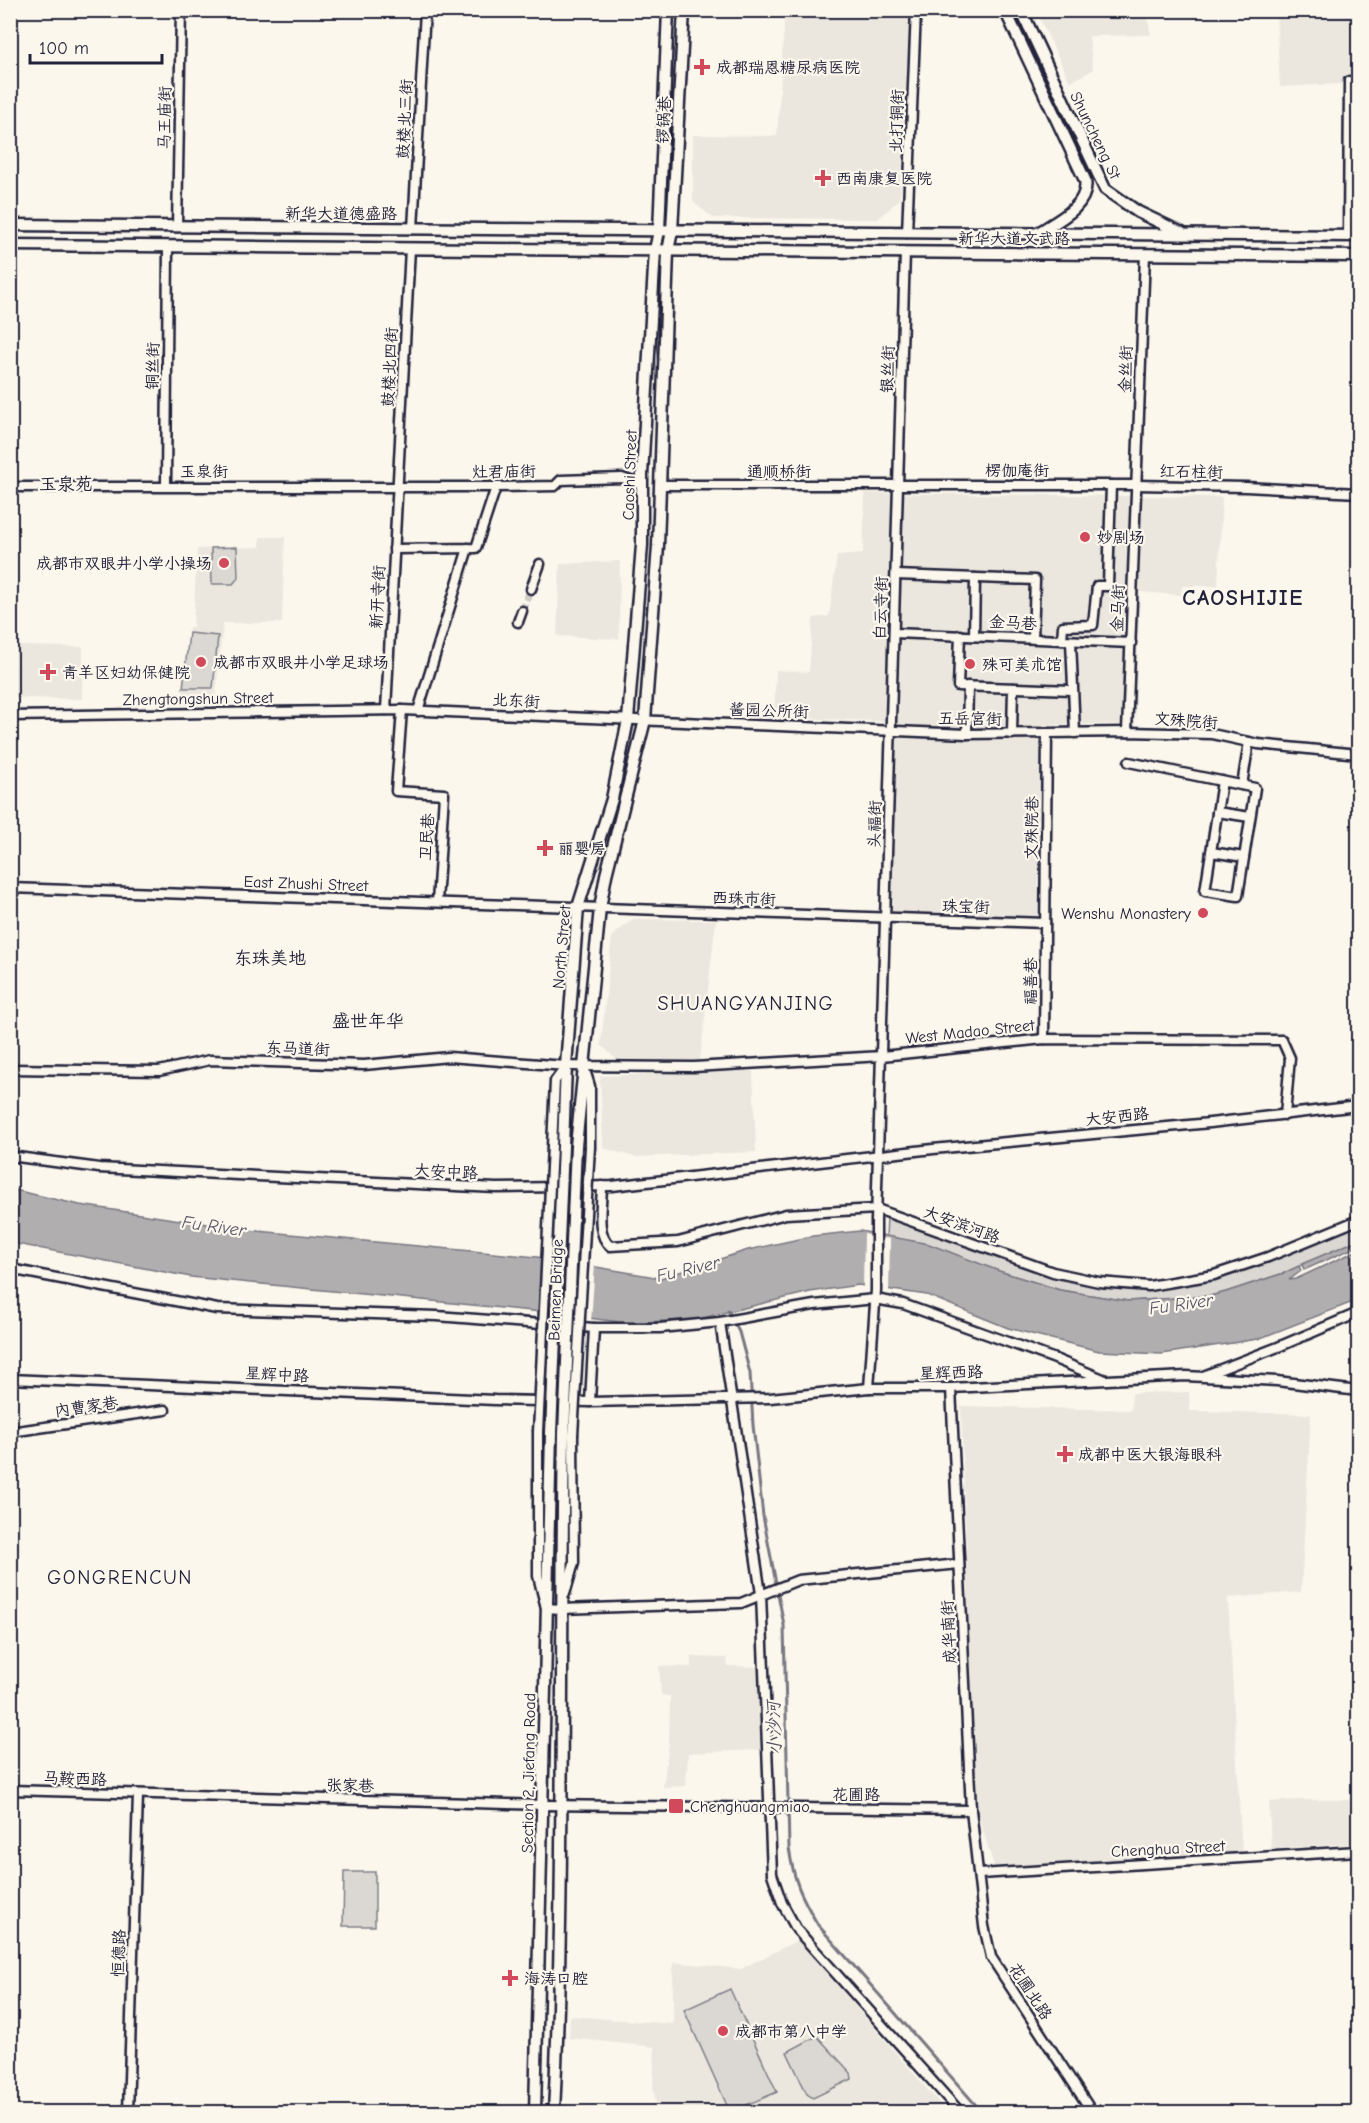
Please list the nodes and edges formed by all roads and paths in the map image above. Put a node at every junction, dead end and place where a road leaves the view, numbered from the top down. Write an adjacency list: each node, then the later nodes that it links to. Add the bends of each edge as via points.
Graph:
1 (181, 10): 10 (street, 马王庙街)
2 (425, 10): 11 (street, 鼓楼北三街)
3 (668, 10): 12 (main road, 锣锅巷)
4 (684, 10): 13 (main road, 锣锅巷)
5 (916, 10): 14 (street, 北打铜街)
6 (1005, 10): 15 (main road, Shuncheng St, via 1086,186 1076,207)
7 (1021, 10): 16 (main road, Shuncheng St, via 1105,189 1138,212)
8 (1349, 81): 17 (street)
9 (10, 225): 10 (main road, 新华大道德盛路)
10 (177, 227): 11 (main road, 新华大道德盛路)
11 (413, 229): 12 (main road, 新华大道德盛路)
12 (659, 231): 13 (main road, 新华大道德盛路); 21 (main road, Caoshi Street)
13 (672, 231): 14 (main road, 新华大道文武路); 22 (main road, Caoshi Street)
14 (907, 233): 15 (main road, 新华大道文武路)
15 (1038, 234): 16 (main road, 新华大道文武路)
16 (1185, 235): 17 (main road, 新华大道文武路)
17 (1353, 236)
18 (10, 245): 19 (main road)
19 (168, 246): 20 (main road); 31 (street, 铜丝街)
20 (410, 248): 21 (main road); 32 (street, 鼓楼北四街)
21 (655, 250): 22 (main road); 27 (main road, Caoshi Street)
22 (669, 251): 23 (main road, 新华大道文武路); 28 (main road, Caoshi Street)
23 (905, 252): 24 (main road, 新华大道文武路); 33 (street, 银丝街)
24 (1145, 254): 25 (main road, 新华大道文武路); 26 (street, 金丝街)
25 (1359, 256)
26 (1135, 484): 29 (street, 楞伽庵街); 35 (street, 红石柱街); 49 (street, 金马街)
27 (642, 485): 34 (street, 灶君庙街, via 622,478 561,480 555,486); 57 (main road, Caoshi Street, via 642,545)
28 (660, 485): 33 (street, 通顺桥街); 58 (main road, Caoshi Street)
29 (1111, 485): 33 (street, 楞伽庵街); 48 (street, via 1108,586 1097,585 1094,625 1063,626)
30 (10, 486): 31 (street, 玉泉街)
31 (166, 486): 32 (street, 玉泉街)
32 (398, 486): 34 (street, 灶君庙街); 37 (street, 新开寺街)
33 (898, 486): 39 (street, 白云寺街)
34 (496, 487): 36 (street, via 476,548)
35 (1359, 493)
36 (468, 548): 37 (street); 55 (street)
37 (394, 549): 53 (street, 新开寺街)
38 (540, 564): 41 (street)
39 (896, 575): 40 (street); 44 (street, 白云寺街)
40 (975, 578): 46 (street); 47 (street, via 1035,580)
41 (531, 589)
42 (522, 611): 43 (street)
43 (518, 622)
44 (894, 633): 45 (street, 金马巷); 59 (street, 白云寺街)
45 (960, 635): 46 (street, 金马巷); 50 (street, via 958,686)
46 (974, 636): 47 (street, 金马巷)
47 (1033, 638): 48 (street, 金马巷)
48 (1066, 641): 49 (street, 金马巷); 52 (street)
49 (1131, 643): 60 (street, 金马街)
50 (968, 686): 51 (street); 62 (street)
51 (1013, 688): 52 (street); 63 (street)
52 (1072, 690): 61 (street)
53 (386, 710): 54 (street, 北东街); 56 (street, Zhengtongshun Street)
54 (402, 710): 55 (street, 北东街); 75 (street, 卫民巷, via 396,790 444,794)
55 (418, 711): 57 (street, 北东街)
56 (10, 716)
57 (628, 720): 58 (street, 北东街); 76 (main road, North Street, via 612,799)
58 (645, 720): 59 (street, 酱园公所街); 77 (main road)
59 (891, 730): 62 (street, 五岳宫街); 78 (street, 头福街)
60 (1127, 732): 61 (street, 文殊院街); 65 (street, 文殊院街, via 1212,734)
61 (1076, 733): 64 (street, 文殊院街)
62 (967, 734): 63 (street, 五岳宫街)
63 (1012, 734): 64 (street, 五岳宫街)
64 (1047, 734): 79 (street, 文殊院巷)
65 (1249, 742): 66 (street, 文殊院街); 69 (street)
66 (1359, 754)
67 (1129, 762): 68 (street)
68 (1222, 781): 69 (street); 70 (street)
69 (1242, 785): 71 (street, via 1255,788)
70 (1217, 812): 71 (street); 72 (street)
71 (1250, 817): 73 (street)
72 (1211, 852): 73 (street); 73 (street, via 1205,891 1238,896)
73 (1244, 857)
74 (10, 888): 75 (street, East Zhushi Street)
75 (437, 902): 76 (street, East Zhushi Street)
76 (578, 907): 77 (street, East Zhushi Street); 82 (main road, North Street)
77 (600, 908): 78 (street, 西珠市街); 83 (main road)
78 (886, 918): 79 (street, 珠宝街); 81 (street, 头福街)
79 (1045, 923): 80 (street, 福善巷)
80 (1044, 1038): 81 (street, West Madao Street); 86 (street, West Madao Street, via 1282,1040 1290,1058)
81 (882, 1056): 83 (street, West Madao Street, via 694,1067); 88 (street, 头福街)
82 (566, 1066): 83 (street, 东马道街); 84 (street, 东马道街, via 449,1057 364,1065 210,1060 159,1071); 87 (main road, North Street)
83 (584, 1066): 110 (main road, Beimen Bridge, bridge, via 576,1146); 110 (street, bridge, via 590,1086 590,1146)
84 (10, 1069)
85 (1359, 1106): 86 (street, 大安西路)
86 (1285, 1115): 88 (street, 大安西路)
87 (557, 1146): 109 (main road, Beimen Bridge, bridge); 113 (street, bridge, via 538,1432 538,1576)
88 (879, 1155): 90 (street, 大安中路); 91 (street, 头福街)
89 (10, 1156): 90 (street, 大安中路, via 177,1173 496,1188)
90 (602, 1186): 91 (street, 大安滨河路, via 601,1232 610,1246 678,1242 786,1214)
91 (877, 1209): 92 (street, 大安滨河路, via 1053,1272 1099,1282 1149,1286 1214,1275); 94 (street, 头福街)
92 (1359, 1220)
93 (10, 1269): 97 (street, via 217,1309 437,1316)
94 (876, 1295): 96 (street); 100 (street); 101 (street, 头福街)
95 (1359, 1313): 98 (street)
96 (723, 1321): 97 (street, via 660,1328); 104 (street)
97 (594, 1328): 106 (street)
98 (1200, 1377): 100 (street, 星辉西路); 103 (street, 星辉西路, via 1277,1380)
99 (10, 1379): 105 (street, 星辉中路)
100 (1106, 1380): 102 (street, 星辉西路)
101 (869, 1388): 102 (street, 星辉西路); 104 (street, 星辉西路)
102 (951, 1388): 111 (street, 成华南街)
103 (1359, 1391)
104 (736, 1399): 106 (street, 星辉西路); 112 (street)
105 (543, 1401): 106 (street, 星辉西路)
106 (590, 1402)
107 (165, 1410): 108 (street, 内曹家巷)
108 (10, 1432)
109 (551, 1433): 113 (main road, Section 2, Jiefang Road)
110 (569, 1434): 114 (main road, Section 2, Jiefang Road)
111 (959, 1564): 112 (street, via 798,1580); 120 (street, 成华南街)
112 (765, 1592): 114 (street, via 741,1603); 119 (street)
113 (546, 1608): 114 (street); 118 (main road, Section 2, Jiefang Road)
114 (561, 1609): 117 (main road, Section 2, Jiefang Road)
115 (10, 1790): 116 (street, 马鞍西路)
116 (138, 1795): 118 (street, 张家巷); 123 (street, 恒德路)
117 (561, 1804): 118 (street, 张家巷); 119 (street, 花圃路); 125 (main road, Section 2, Jiefang Road)
118 (543, 1805): 124 (main road, Section 2, Jiefang Road)
119 (773, 1809): 120 (street, 花圃路); 126 (street, via 772,1874 797,1930)
120 (971, 1810): 122 (street, 成华南街)
121 (1359, 1851): 122 (street, Chenghua Street)
122 (979, 1874): 127 (street, 花圃北路, via 991,1957)
123 (128, 2112)
124 (535, 2112)
125 (554, 2112)
126 (960, 2112)
127 (1092, 2112)

